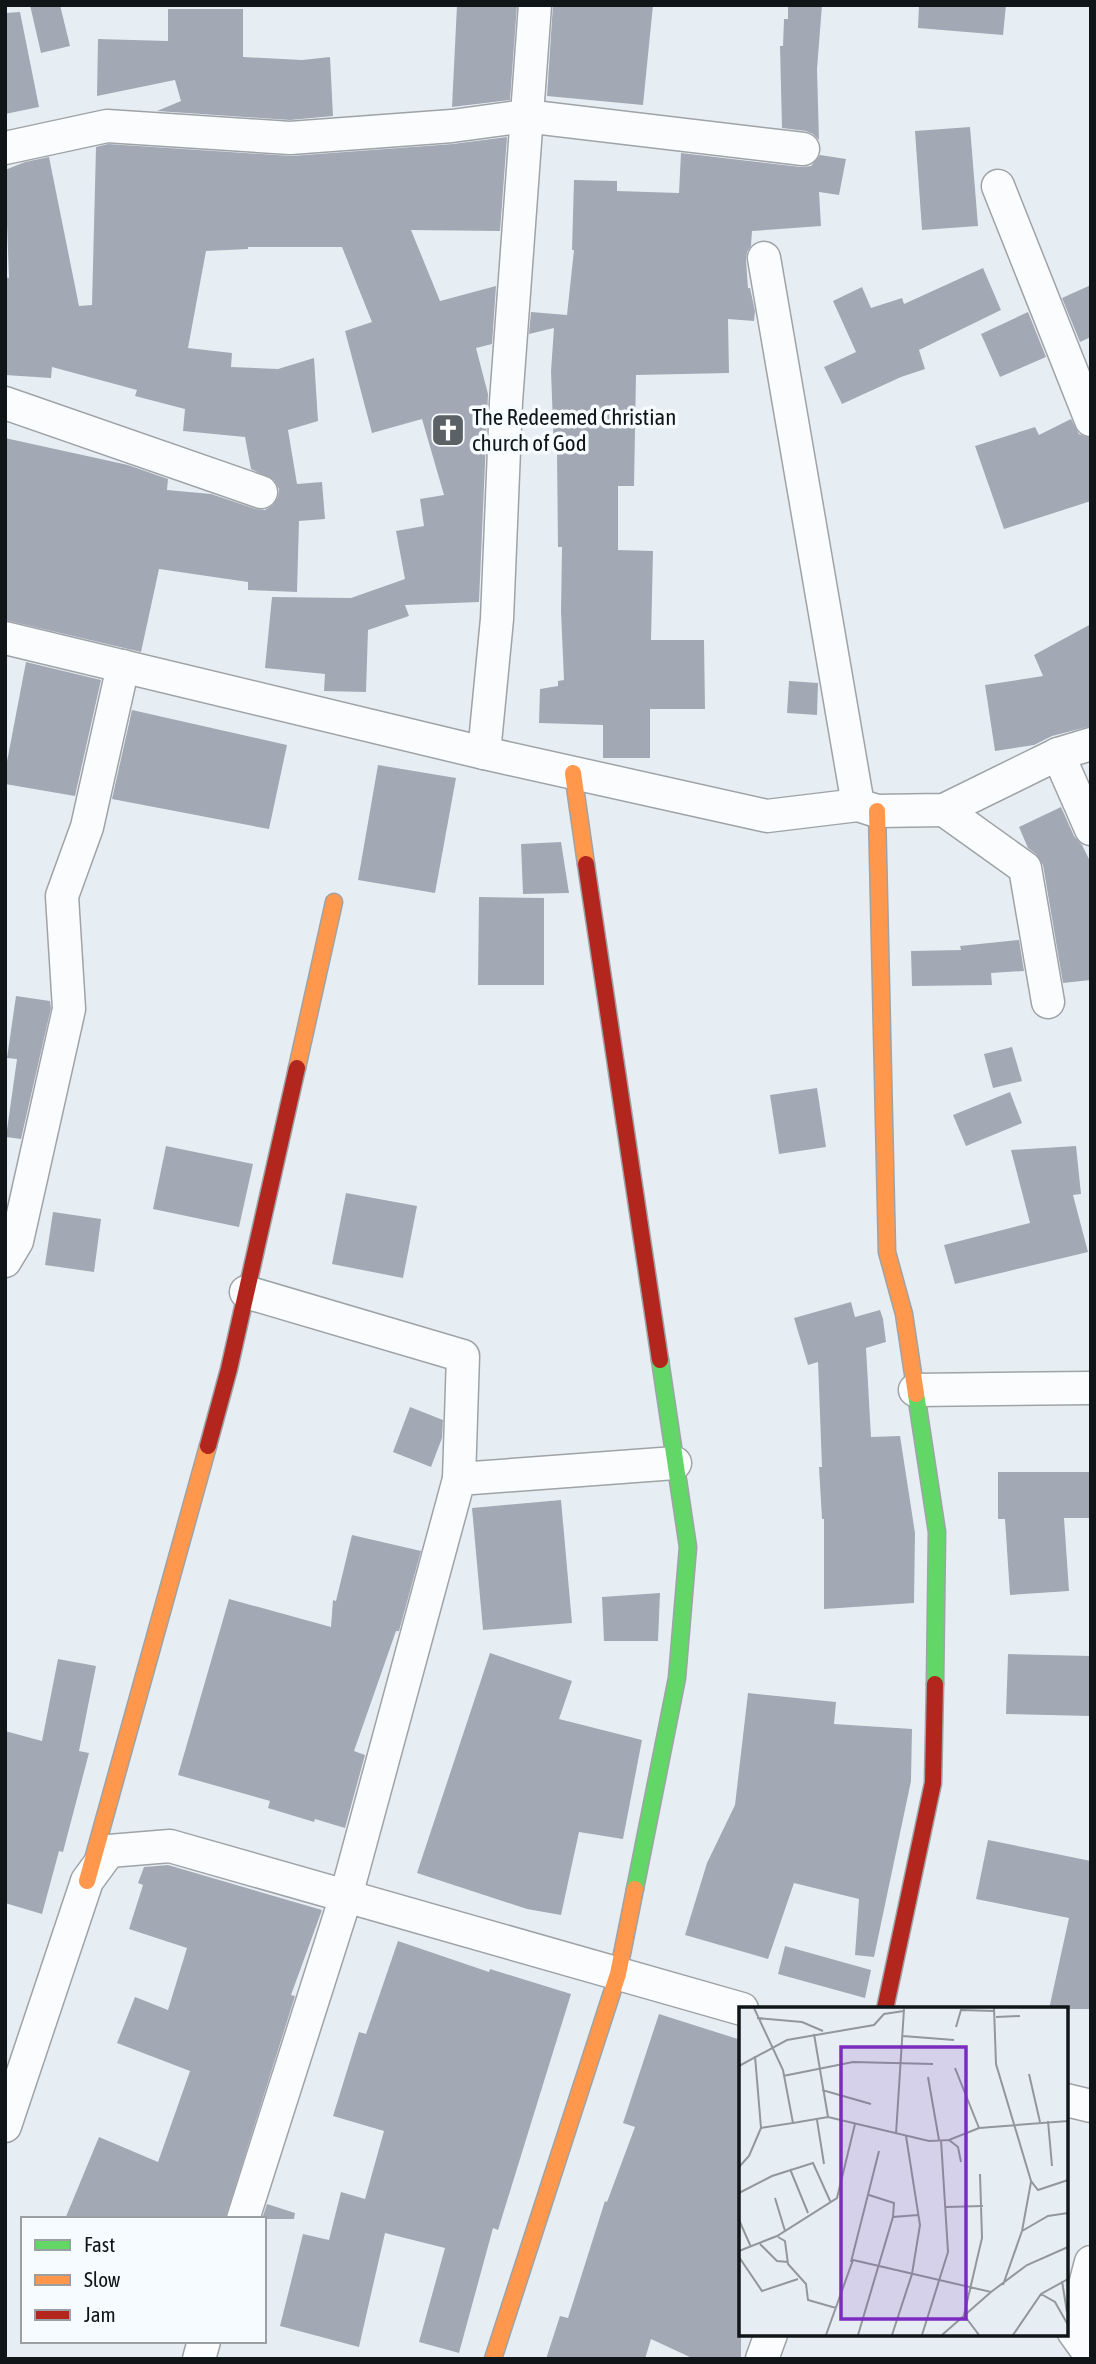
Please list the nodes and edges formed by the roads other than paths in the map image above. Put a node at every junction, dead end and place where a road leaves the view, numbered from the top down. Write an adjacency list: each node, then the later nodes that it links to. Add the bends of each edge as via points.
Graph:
1 (535, 5): 2 (street)
2 (525, 116): 3 (street, via 290,138 107,126); 4 (street); 13 (street, via 497,619)
3 (5, 148)
4 (803, 149)
5 (998, 186): 8 (street)
6 (764, 257): 16 (street)
7 (5, 402): 9 (street)
8 (1091, 420)
9 (261, 492)
10 (5, 638): 11 (street)
11 (122, 666): 13 (street); 21 (street, via 87,827 62,896 69,1009 17,1241)
12 (1091, 744): 14 (street)
13 (484, 753): 15 (street)
14 (1058, 754): 17 (street); 18 (street)
15 (573, 773): 16 (street, via 766,817); 25 (street)
16 (867, 808): 17 (street); 24 (street, via 887,1252 904,1314)
17 (944, 810): 20 (street, via 1026,868)
18 (1091, 829)
19 (334, 902): 22 (street)
20 (1048, 1002)
21 (5, 1261)
22 (246, 1292): 26 (street, via 463,1356); 27 (street, via 229,1369)
23 (1091, 1388): 24 (street)
24 (915, 1390): 30 (street, via 937,1532 933,1783)
25 (676, 1463): 26 (street); 29 (street, via 688,1547 677,1678)
26 (459, 1479): 28 (street)
27 (87, 1881): 28 (street, via 109,1851 170,1846); 34 (street)
28 (346, 1896): 29 (street); 35 (street)
29 (618, 1974): 31 (street); 39 (street)
30 (885, 2007)
31 (739, 2008)
32 (1068, 2100): 33 (street)
33 (1091, 2105)
34 (5, 2126)
35 (244, 2217)
36 (1091, 2262): 38 (street, via 1073,2330)
37 (770, 2336): 40 (street)
38 (1087, 2354)
39 (493, 2359)
40 (762, 2359)

